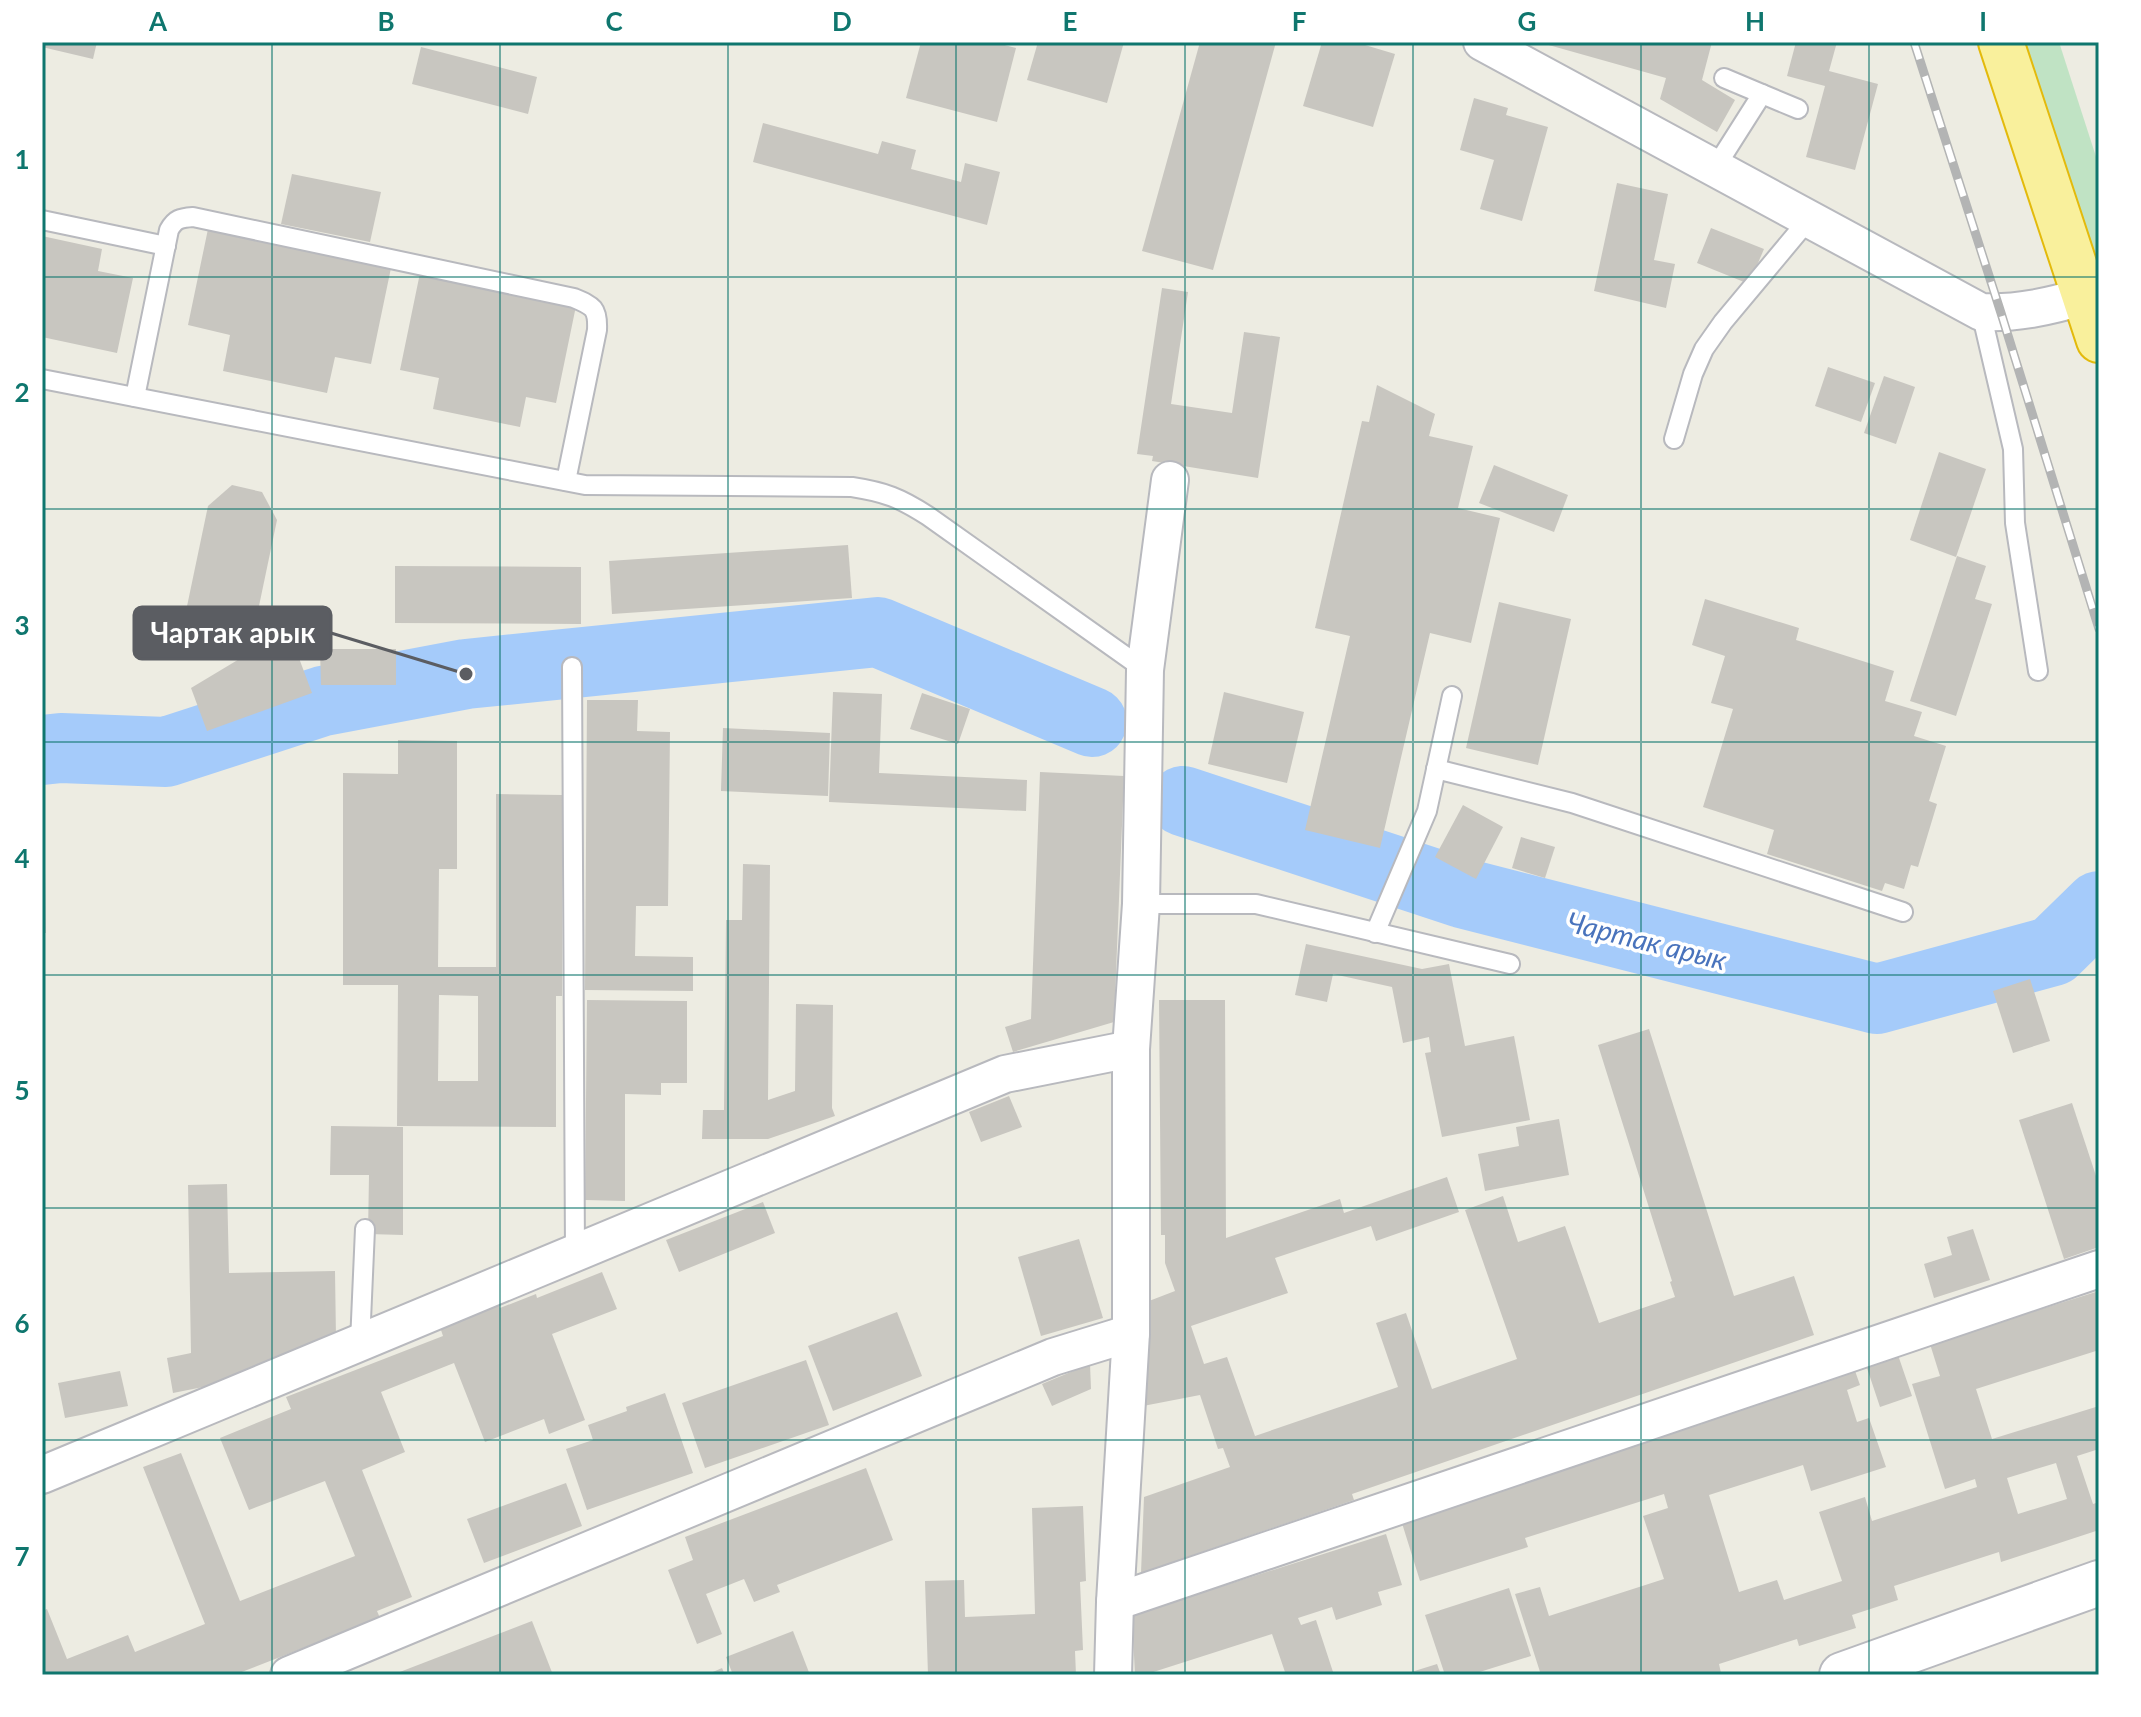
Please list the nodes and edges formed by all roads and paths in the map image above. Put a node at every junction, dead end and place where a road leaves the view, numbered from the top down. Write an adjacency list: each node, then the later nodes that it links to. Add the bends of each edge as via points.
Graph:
1 (1482, 42): 6 (street)
2 (2001, 42): 10 (highway)
3 (1724, 78): 4 (lane)
4 (1762, 94): 5 (lane); 6 (lane)
5 (1798, 109)
6 (1715, 168): 7 (street)
7 (1809, 219): 11 (street); 15 (lane, via 1704,349)
8 (42, 220): 9 (lane)
9 (166, 246): 14 (lane); 17 (lane, via 174,221 193,217 591,305 597,330)
10 (2085, 296): 11 (street, via 2033,309); 12 (highway)
11 (1981, 312): 20 (lane, via 2013,449 2015,523)
12 (2099, 340)
13 (42, 379): 14 (lane)
14 (135, 397): 17 (lane)
15 (1674, 439)
16 (1170, 480): 19 (street)
17 (566, 481): 19 (lane, via 880,491 928,516)
18 (572, 667): 29 (lane)
19 (1145, 670): 23 (street)
20 (2038, 671)
21 (1452, 696): 22 (lane)
22 (1436, 769): 24 (lane, via 1572,803); 25 (lane, via 1427,811)
23 (1141, 904): 25 (lane, via 1256,904); 27 (street)
24 (1903, 912)
25 (1375, 933): 26 (lane)
26 (1510, 964)
27 (1131, 1049): 29 (street, via 1005,1074); 31 (street)
28 (365, 1229): 32 (lane)
29 (575, 1254): 32 (street)
30 (2099, 1269): 35 (street)
31 (1131, 1333): 35 (street); 37 (street, via 1053,1357)
32 (360, 1343): 33 (street)
33 (42, 1475)
34 (2099, 1583): 36 (street)
35 (1115, 1602): 38 (street)
36 (1867, 1671)
37 (289, 1675)
38 (1113, 1675)

